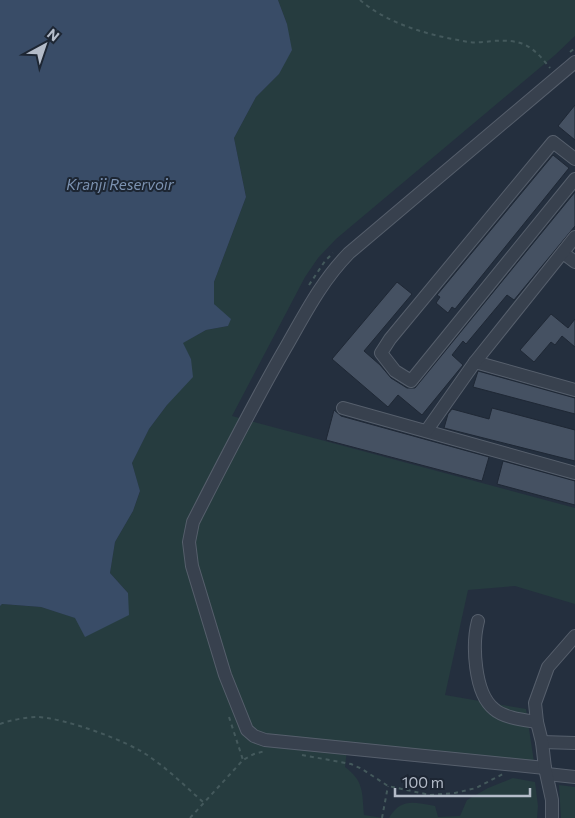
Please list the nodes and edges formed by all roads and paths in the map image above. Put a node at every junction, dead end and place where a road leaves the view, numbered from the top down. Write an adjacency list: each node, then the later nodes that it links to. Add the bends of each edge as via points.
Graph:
1 (360, 0): 4 (path, via 391,20 433,34 471,42 510,40 526,44)
2 (575, 48): 3 (path)
3 (572, 58): 27 (street, via 334,269 259,395 193,522 189,542 192,566 225,675 241,718 254,736 265,740)
4 (550, 68)
5 (575, 159): 6 (street, via 553,142 390,339 381,353 395,371 410,381)
6 (575, 179)
7 (575, 238): 9 (street)
8 (336, 250): 11 (path)
9 (563, 253): 10 (street); 12 (street)
10 (575, 262)
11 (308, 287)
12 (475, 362): 13 (street); 15 (street)
13 (575, 390)
14 (343, 408): 15 (street)
15 (427, 430): 16 (street)
16 (575, 473)
17 (478, 621): 20 (street, via 475,634 478,679 488,702 503,714)
18 (575, 636): 20 (street, via 548,667 535,703)
19 (228, 714): 26 (path)
20 (538, 722): 22 (street)
21 (0, 724): 31 (path, via 38,717 65,722 126,743 150,756)
22 (542, 742): 23 (street); 28 (street)
23 (575, 743)
24 (271, 751): 26 (path)
25 (295, 754): 30 (path, via 352,764)
26 (243, 760): 31 (path)
27 (517, 764): 28 (street); 30 (path, via 495,780 455,793 430,795)
28 (546, 771): 29 (street); 34 (street)
29 (575, 777)
30 (388, 786): 33 (path)
31 (203, 802): 32 (path)
32 (190, 818)
33 (382, 818)
34 (552, 818)

